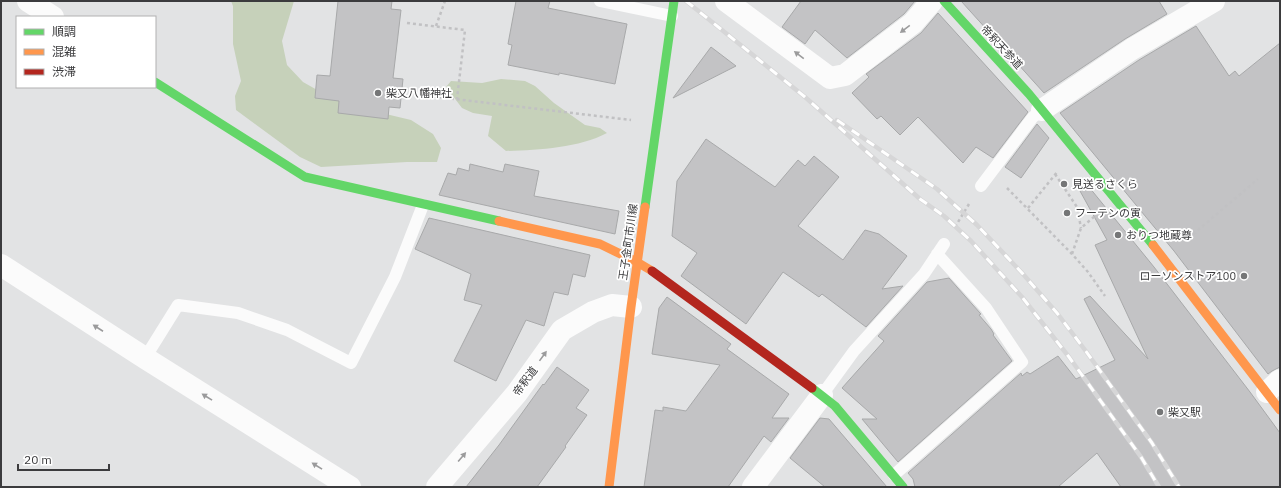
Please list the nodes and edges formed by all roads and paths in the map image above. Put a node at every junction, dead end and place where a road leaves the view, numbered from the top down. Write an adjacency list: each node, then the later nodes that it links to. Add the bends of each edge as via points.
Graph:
1 (28, 1): 9 (street)
2 (445, 1): 12 (path)
3 (600, 1): 10 (lane)
4 (674, 1): 10 (street, 王子金町市川線)
5 (726, 1): 6 (street, one-way to 5, via 913,23 845,75 830,78)
6 (932, 1)
7 (944, 1): 16 (street, 帝釈天参道)
8 (1214, 1): 16 (street, via 1132,48)
9 (51, 16)
10 (672, 16): 30 (street, 王子金町市川線)
11 (407, 22): 12 (path)
12 (436, 26): 15 (path, via 465,30)
13 (156, 83): 24 (street, via 305,177)
14 (421, 95): 15 (path)
15 (457, 99): 17 (path)
16 (1042, 110): 18 (street, 帝釈天参道); 19 (lane, via 1033,117)
17 (638, 120)
18 (1074, 150): 20 (path); 23 (street, 帝釈天参道)
19 (992, 172): 22 (lane); 25 (path)
20 (1055, 174): 25 (path); 26 (path, via 1077,207)
21 (1258, 179): 29 (path)
22 (981, 186): 27 (path)
23 (1114, 199): 26 (path); 29 (street, 帝釈天参道)
24 (423, 204): 30 (street, via 600,244); 34 (lane, via 395,277 351,363 287,330 238,313 178,305)
25 (1028, 208): 28 (path)
26 (1081, 228): 28 (path)
27 (940, 249): 36 (lane, via 924,274 854,351); 38 (lane, via 986,308 1022,362)
28 (1072, 254): 32 (path)
29 (1164, 259): 35 (street, 帝釈天参道)
30 (637, 262): 33 (street, 王子金町市川線); 36 (street)
31 (1, 265): 34 (street, one-way to 31)
32 (1105, 296)
33 (631, 307): 40 (street, 帝釈道, one-way to 33, via 517,393 562,330 592,312 612,305); 41 (street, 王子金町市川線)
34 (145, 358): 39 (street, one-way to 34)
35 (1273, 386): 37 (street, 帝釈天参道)
36 (822, 395): 38 (street, via 835,406); 42 (street)
37 (1280, 410)
38 (894, 476): 43 (street)
39 (350, 487)
40 (437, 487)
41 (609, 487)
42 (753, 487)
43 (903, 487)

